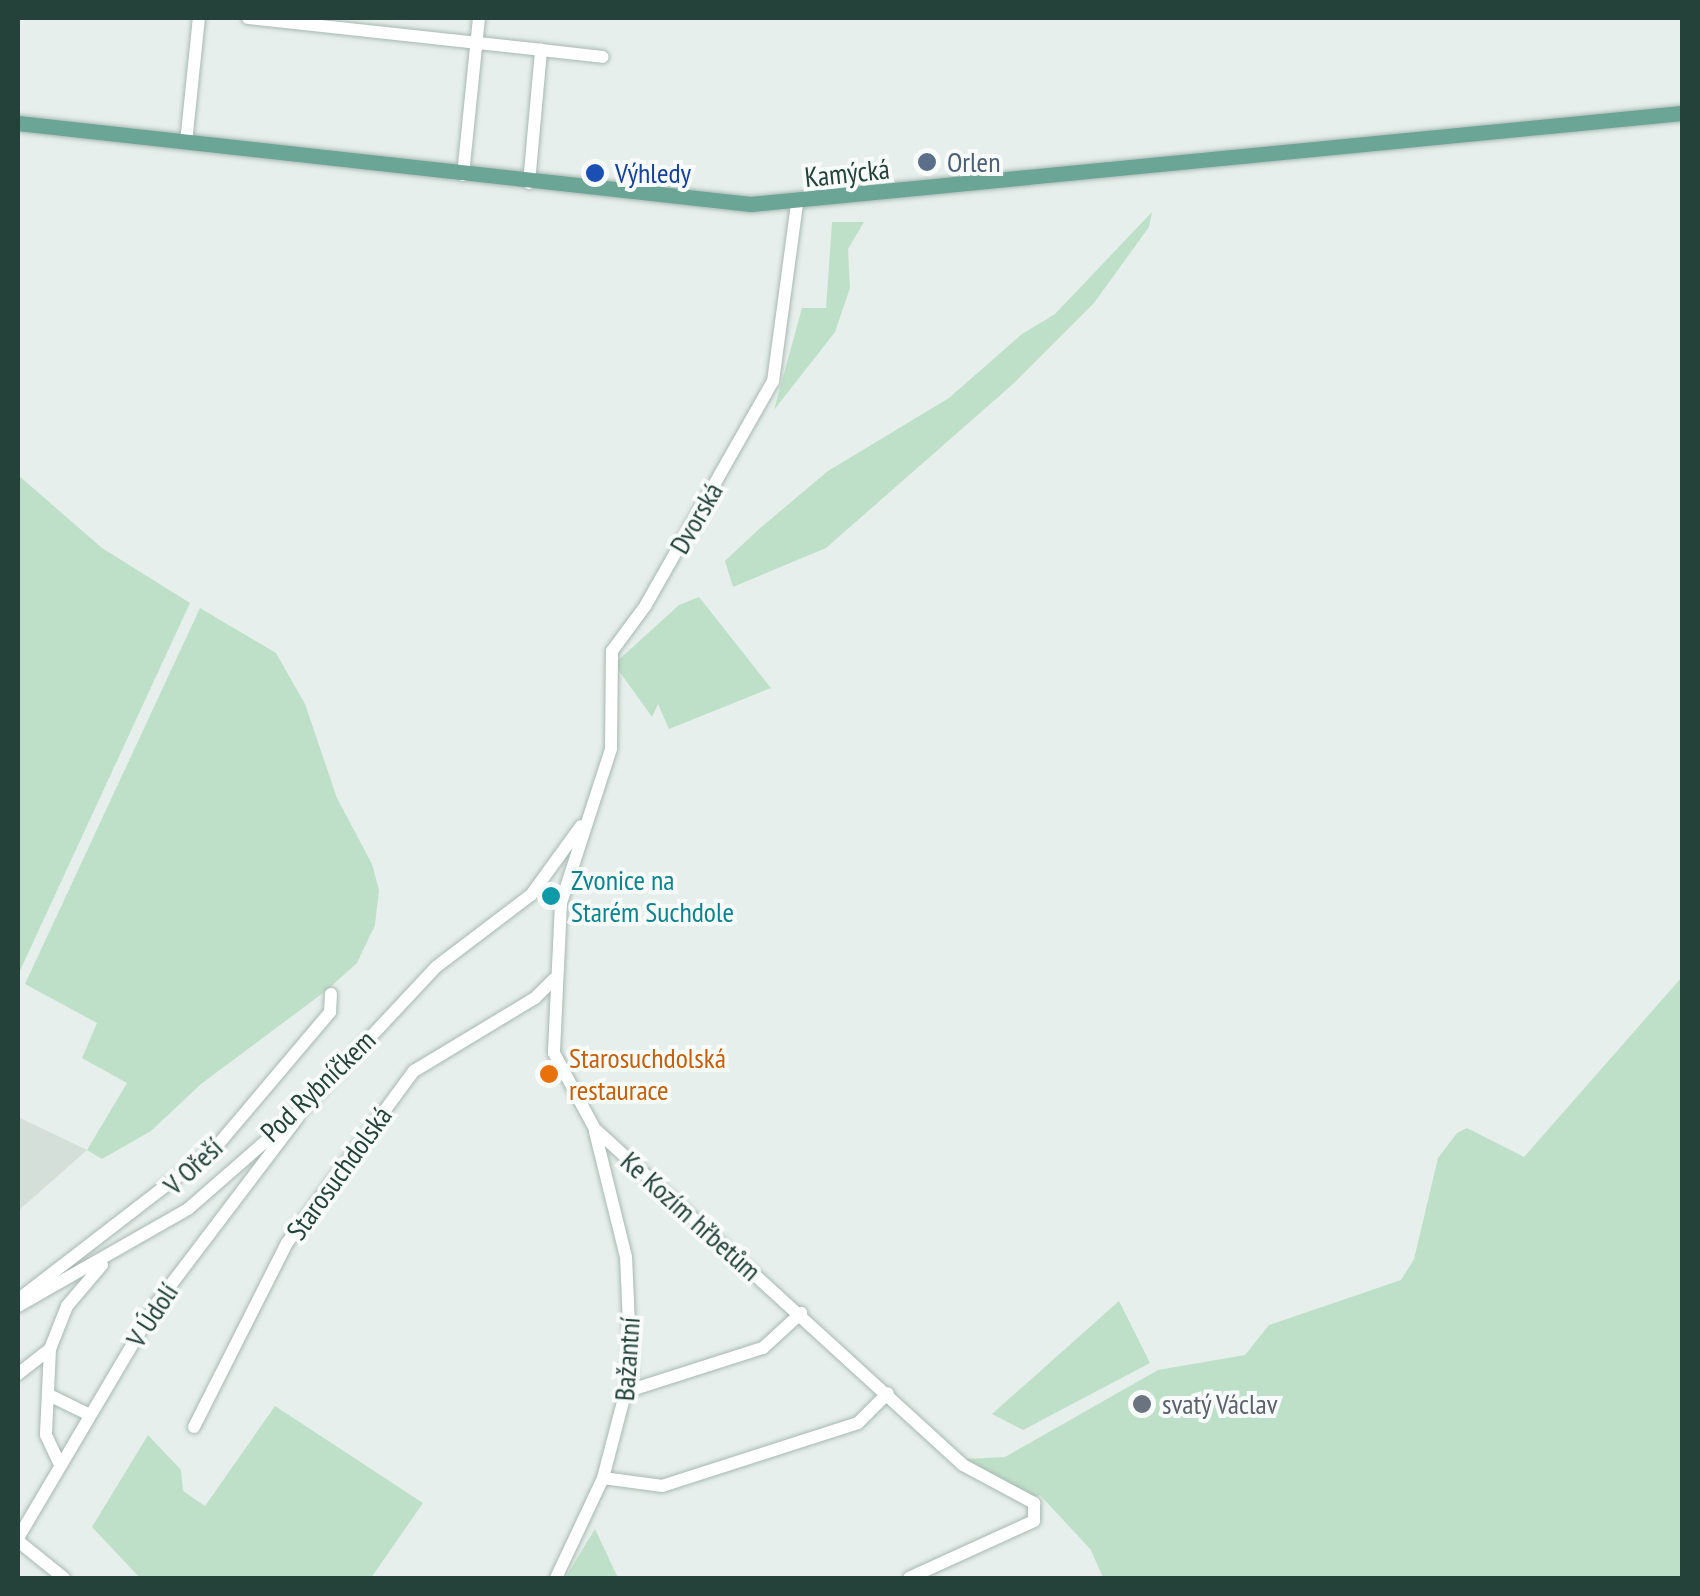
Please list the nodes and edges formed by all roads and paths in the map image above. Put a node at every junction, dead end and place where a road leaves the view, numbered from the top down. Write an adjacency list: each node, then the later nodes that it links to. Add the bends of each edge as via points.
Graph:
1 (199, 18): 9 (street)
2 (248, 18): 4 (street)
3 (479, 18): 4 (street)
4 (480, 44): 5 (street); 10 (street)
5 (541, 50): 6 (street); 11 (street)
6 (603, 57)
7 (1682, 113): 12 (main road, Kamýcká)
8 (18, 123): 9 (main road, Kamýcká)
9 (186, 143): 10 (main road, Kamýcká)
10 (463, 175): 11 (main road, Kamýcká)
11 (529, 183): 12 (main road, Kamýcká, via 722,204)
12 (798, 204): 13 (street, Dvorská, via 773,380 646,605 612,651 611,750)
13 (582, 824): 14 (street, Ke Kozím hřbetům, via 561,903); 16 (street, Pod Rybníčkem, via 530,895 436,967)
14 (554, 980): 17 (street, Ke Kozím hřbetům, via 554,1052); 27 (street, Starosuchdolská, via 414,1071 287,1243)
15 (330, 994): 19 (street, V Ořeší, via 330,1012 216,1147)
16 (306, 1106): 18 (street, Pod Rybníčkem, via 188,1209); 26 (street, V Údolí, via 156,1303)
17 (595, 1129): 20 (street, Ke Kozím hřbetům); 23 (street, Bažantní, via 626,1257)
18 (119, 1250): 19 (street, Pod Rybníčkem); 21 (street, via 66,1306)
19 (18, 1305)
20 (801, 1313): 23 (street, via 762,1348); 24 (street, Ke Kozím hřbetům)
21 (50, 1349): 22 (street); 25 (street)
22 (18, 1374)
23 (628, 1391): 29 (street, Bažantní)
24 (888, 1393): 29 (street, via 858,1423 662,1486); 33 (street, Ke Kozím hřbetům, via 963,1465 1034,1503 1034,1521)
25 (51, 1396): 26 (street); 28 (street, via 46,1435)
26 (90, 1416): 28 (street, V Údolí)
27 (194, 1427)
28 (58, 1461): 30 (street, V Údolí)
29 (603, 1478): 32 (street, Bažantní)
30 (18, 1540): 31 (street)
31 (64, 1578)
32 (556, 1578)
33 (909, 1578)

